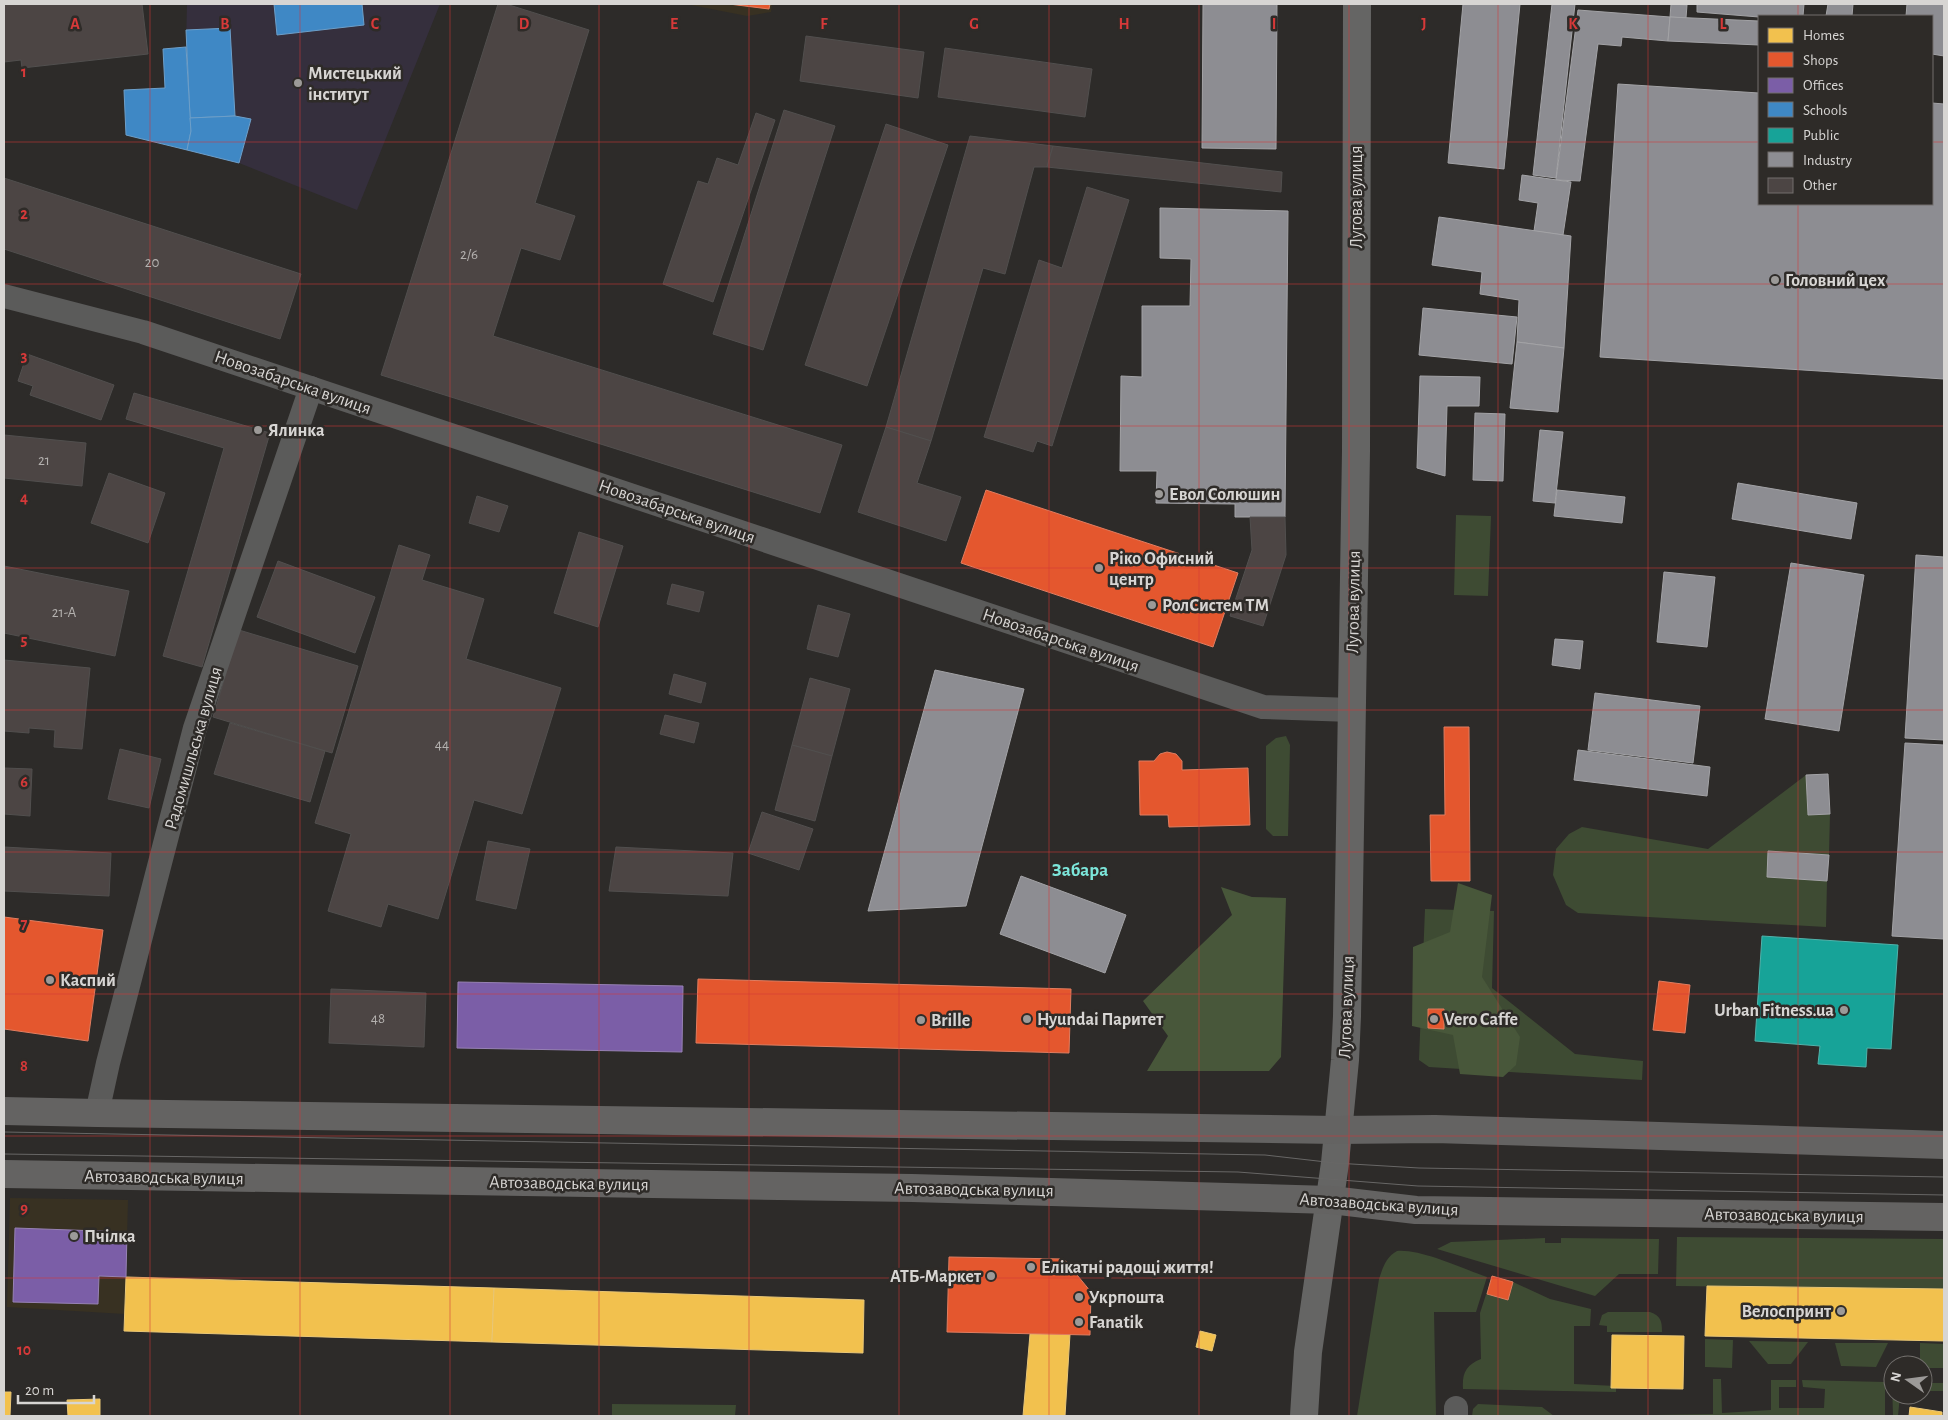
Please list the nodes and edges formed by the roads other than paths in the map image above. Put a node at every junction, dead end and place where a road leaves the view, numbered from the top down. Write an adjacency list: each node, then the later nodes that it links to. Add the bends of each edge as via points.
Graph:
1 (1357, 4): 4 (main road, Лугова вулиця)
2 (4, 296): 3 (street, Новозабарська вулиця, via 143,332)
3 (311, 388): 4 (street, Новозабарська вулиця, via 1263,708); 6 (street, Радомишльська вулиця, via 195,728)
4 (1352, 710): 7 (main road, Лугова вулиця, via 1345,1060)
5 (4, 1111): 6 (main road)
6 (97, 1113): 7 (main road)
7 (1338, 1130): 8 (main road, via 1434,1129); 10 (main road, Лугова вулиця)
8 (1944, 1145)
9 (4, 1174): 10 (main road, Автозаводська вулиця, via 912,1188)
10 (1331, 1200): 11 (main road, Автозаводська вулиця, via 1416,1210); 12 (main road, Лугова вулиця)
11 (1944, 1217)
12 (1308, 1352): 13 (main road); 14 (main road)
13 (1284, 1416)
14 (1304, 1416)

